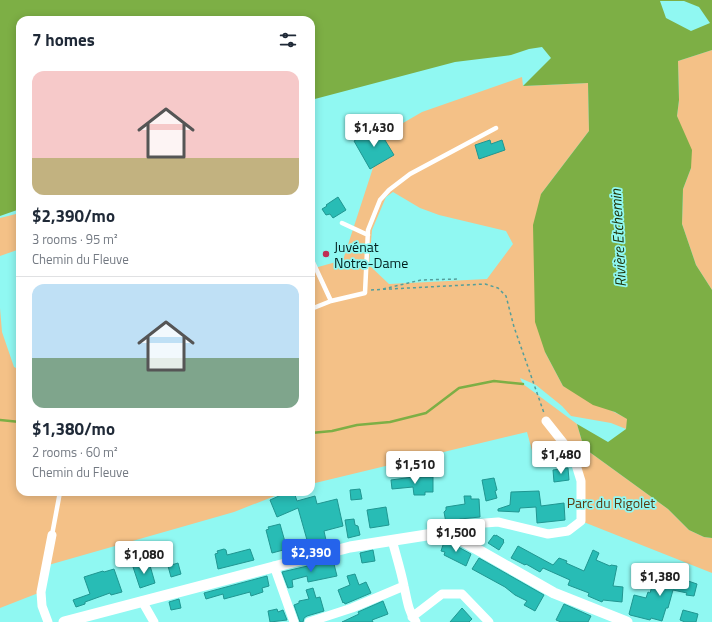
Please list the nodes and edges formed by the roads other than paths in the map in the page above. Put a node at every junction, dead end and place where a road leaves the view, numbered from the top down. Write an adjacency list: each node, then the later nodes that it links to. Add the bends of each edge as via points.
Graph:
1 (496, 128): 3 (lane, via 410,174 389,190 380,200)
2 (342, 223): 3 (lane)
3 (368, 235): 5 (lane, via 365,292)
4 (315, 267): 5 (lane)
5 (331, 301): 6 (lane)
6 (315, 307)
7 (546, 421): 10 (street, via 573,455 581,481 581,521 568,531 548,534 498,522 460,525)
8 (59, 496): 9 (lane)
9 (52, 535): 16 (street, via 41,592 42,606)
10 (452, 536): 11 (street, via 433,534); 22 (street, via 554,593)
11 (392, 540): 12 (street, via 350,547); 13 (street)
12 (274, 566): 14 (street); 19 (street)
13 (404, 586): 15 (street); 20 (street, via 352,608)
14 (142, 601): 17 (street); 18 (street)
15 (414, 620): 21 (street, via 442,594 462,594)
16 (48, 622)
17 (64, 622)
18 (154, 622)
19 (294, 622)
20 (309, 622)
21 (489, 622)
22 (627, 622)

